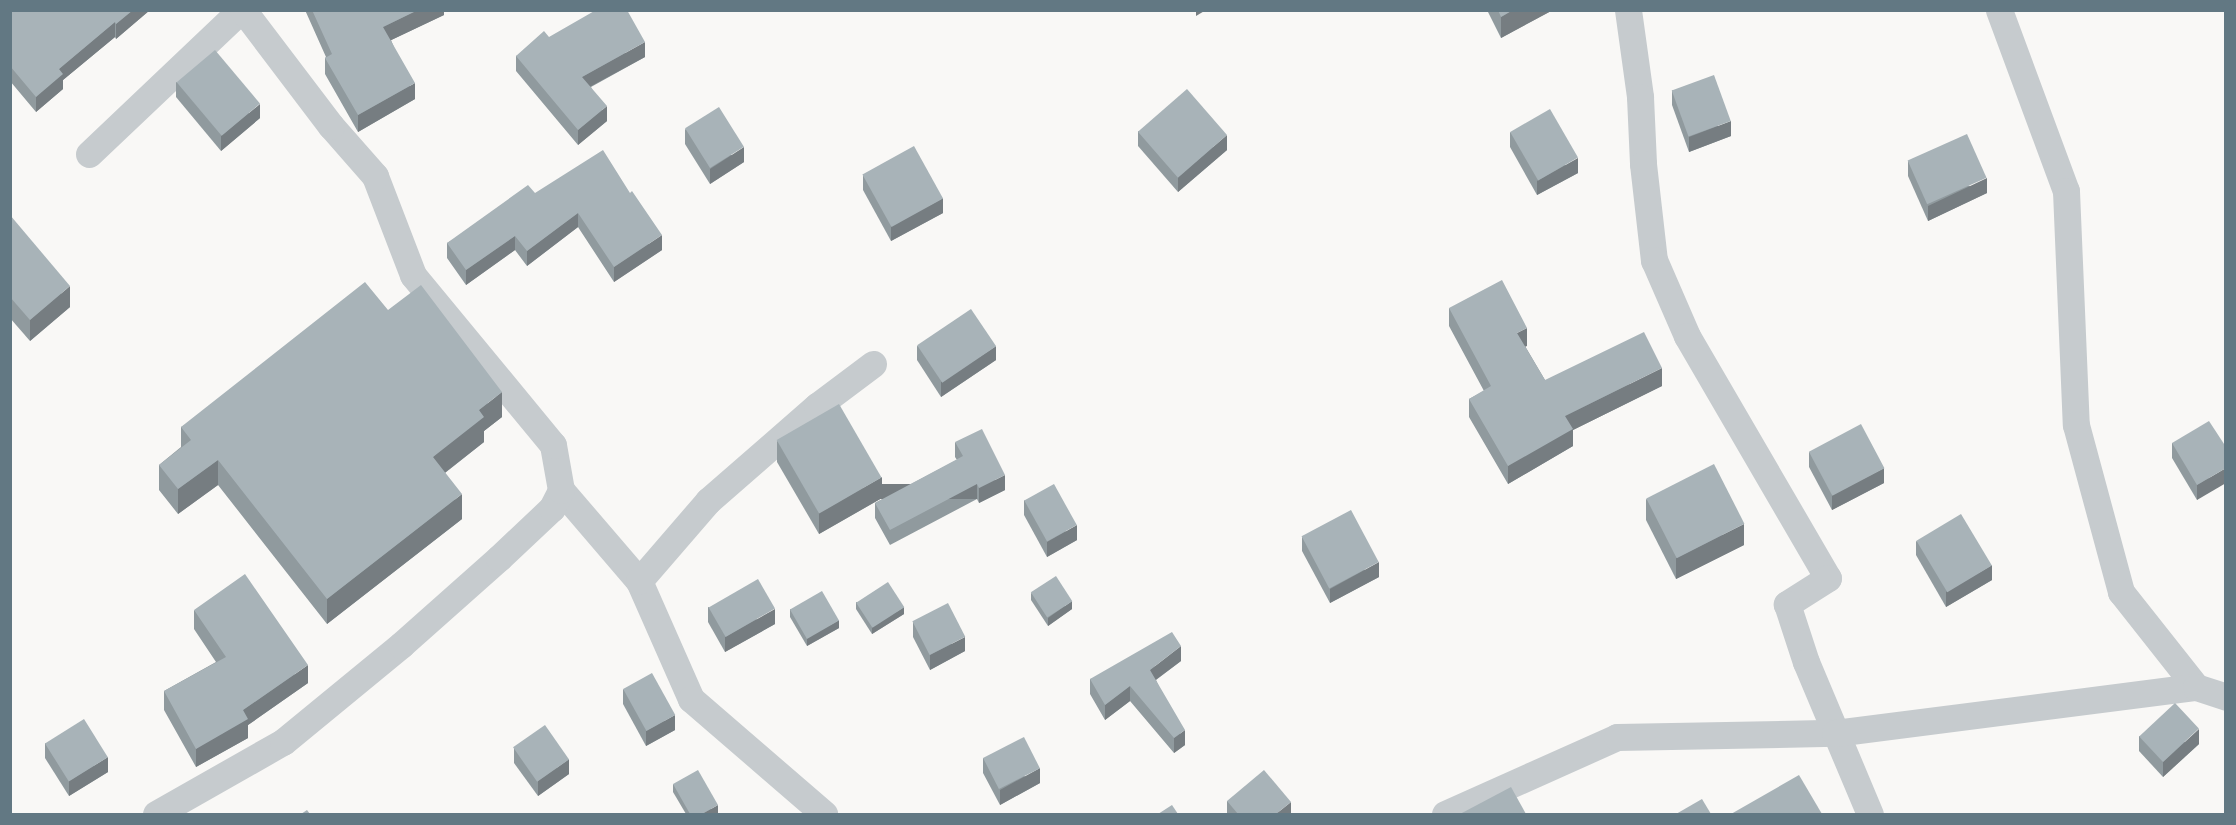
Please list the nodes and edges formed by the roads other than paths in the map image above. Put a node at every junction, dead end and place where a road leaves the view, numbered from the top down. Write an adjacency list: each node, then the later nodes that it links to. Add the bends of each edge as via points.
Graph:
1 (242, 10): 4 (street); 6 (street, via 331,126 375,176 413,275 553,445)
2 (1628, 10): 10 (street, via 1654,260 1687,336 1828,578 1787,604)
3 (1999, 10): 8 (street, via 2066,191 2076,426 2121,592)
4 (89, 154)
5 (873, 364): 7 (street, via 708,501)
6 (561, 490): 7 (street); 11 (street, via 552,508 499,558 283,742)
7 (639, 581): 12 (street, via 691,699)
8 (2196, 687): 9 (street); 10 (street)
9 (2226, 697)
10 (1835, 732): 13 (street, via 1617,736); 14 (street)
11 (156, 814)
12 (824, 814)
13 (1445, 814)
14 (1870, 814)

